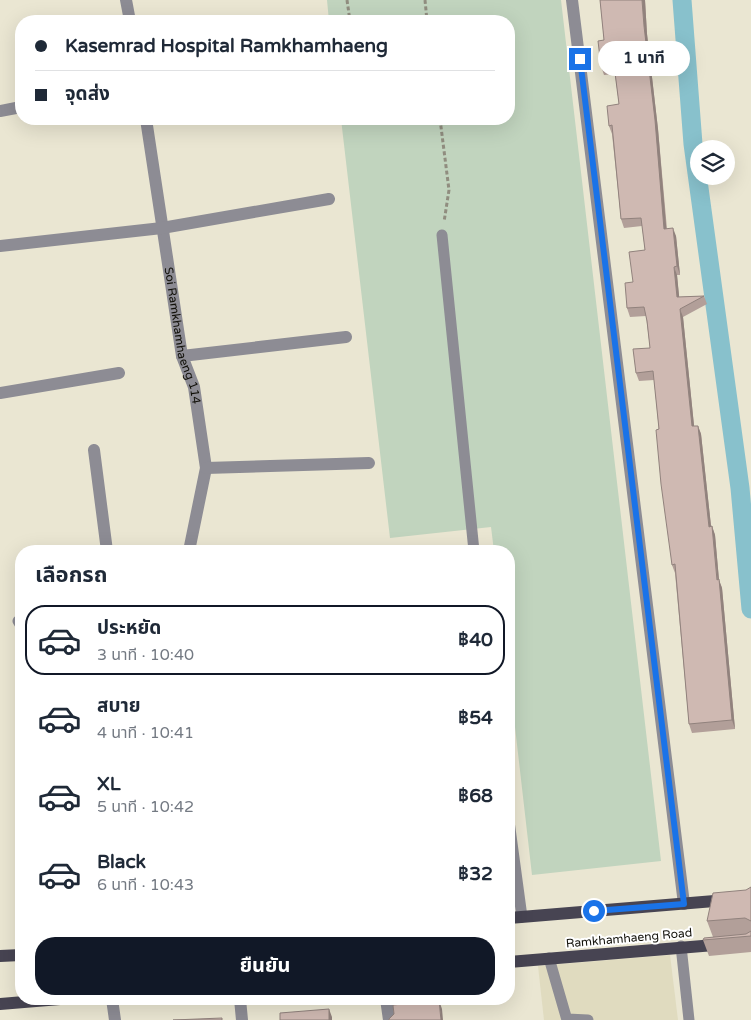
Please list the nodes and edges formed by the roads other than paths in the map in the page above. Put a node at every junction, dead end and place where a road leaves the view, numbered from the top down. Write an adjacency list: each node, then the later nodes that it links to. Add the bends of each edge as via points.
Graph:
1 (126, 0): 3 (street)
2 (572, 0): 23 (street)
3 (129, 15)
4 (15, 108): 5 (street)
5 (0, 110)
6 (147, 125): 8 (street, Soi Ramkhamhaeng 114)
7 (329, 199): 8 (street)
8 (162, 228): 10 (street); 12 (street, Soi Ramkhamhaeng 114)
9 (442, 235): 20 (lane)
10 (0, 246)
11 (346, 337): 12 (street)
12 (182, 356): 17 (street, Soi Ramkhamhaeng 114, via 194,387)
13 (119, 373): 14 (street)
14 (0, 393)
15 (94, 450): 18 (street)
16 (369, 463): 17 (street)
17 (206, 468): 19 (street, Soi Ramkhamhaeng 114)
18 (106, 545)
19 (191, 545)
20 (473, 545)
21 (515, 865): 24 (lane)
22 (749, 898): 23 (main road)
23 (684, 904): 24 (main road)
24 (522, 917): 25 (main road)
25 (515, 918)
26 (746, 942): 27 (main road, Ramkhamhaeng Road)
27 (681, 946): 30 (main road, Ramkhamhaeng Road); 42 (lane)
28 (15, 955): 29 (main road)
29 (0, 956)
30 (549, 958): 31 (main road, Ramkhamhaeng Road); 40 (lane)
31 (515, 961)
32 (15, 1003): 33 (main road)
33 (0, 1004)
34 (113, 1005): 37 (street)
35 (241, 1005): 38 (street)
36 (387, 1005): 39 (street)
37 (115, 1020)
38 (242, 1020)
39 (389, 1020)
40 (567, 1020): 41 (lane)
41 (588, 1020)
42 (689, 1020)

